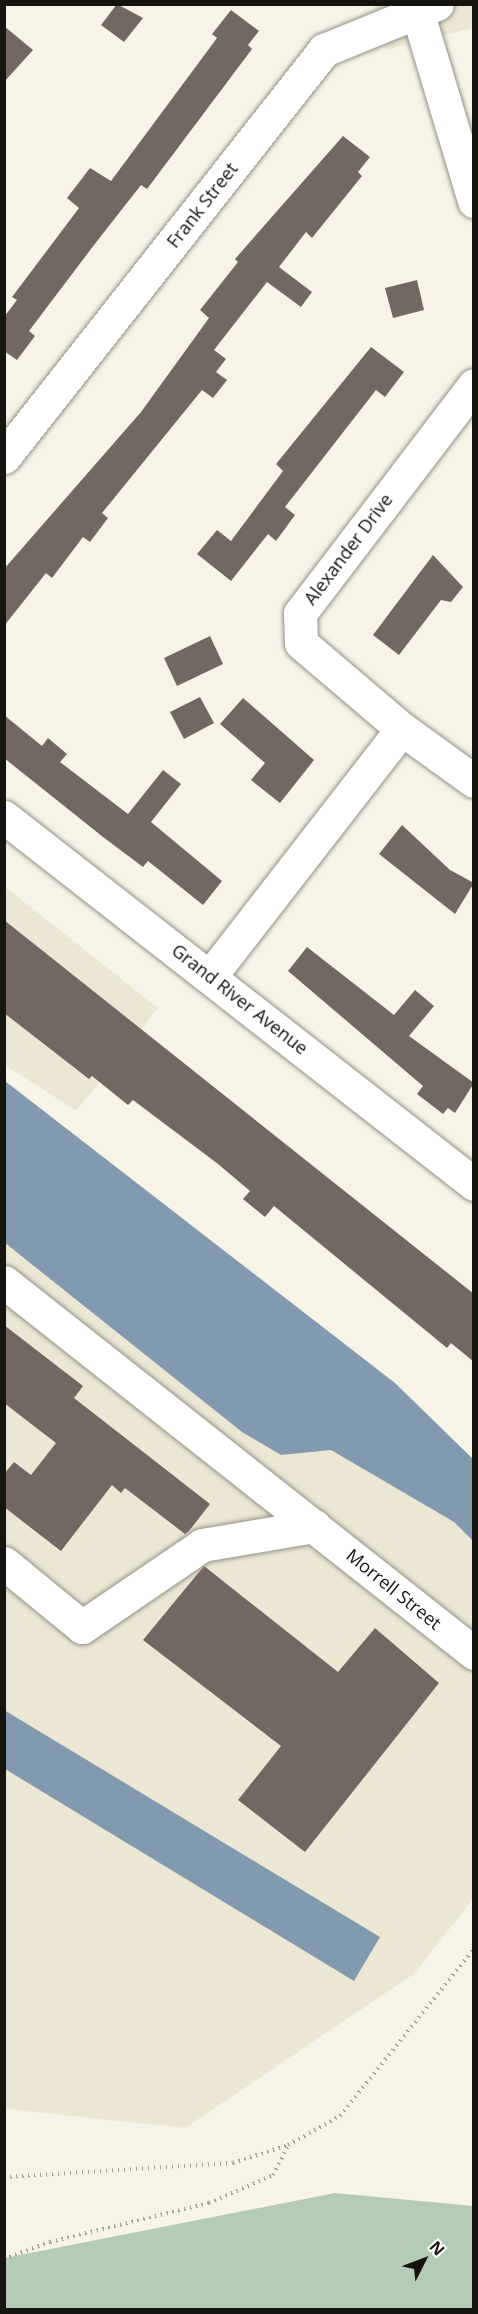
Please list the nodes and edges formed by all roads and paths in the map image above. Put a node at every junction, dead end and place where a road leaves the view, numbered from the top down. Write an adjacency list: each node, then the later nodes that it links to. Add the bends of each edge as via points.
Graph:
1 (423, 6): 2 (street); 4 (street, Frank Street, via 324,50)
2 (474, 201)
3 (474, 385): 5 (street, Alexander Drive, via 300,613 301,643)
4 (4, 457)
5 (402, 729): 6 (street, Alexander Drive); 8 (street)
6 (474, 781)
7 (4, 817): 8 (street, Grand River Avenue)
8 (211, 975): 9 (street, Grand River Avenue)
9 (474, 1184)
10 (4, 1282): 11 (street, Morrell Street)
11 (314, 1526): 12 (street, via 202,1545 82,1627); 13 (street, Morrell Street)
12 (4, 1563)
13 (474, 1653)
14 (474, 1949): 15 (path, via 340,2116)
15 (288, 2145): 16 (path, via 233,2163); 17 (path, via 273,2175 209,2204 50,2242)
16 (4, 2177)
17 (4, 2259)

